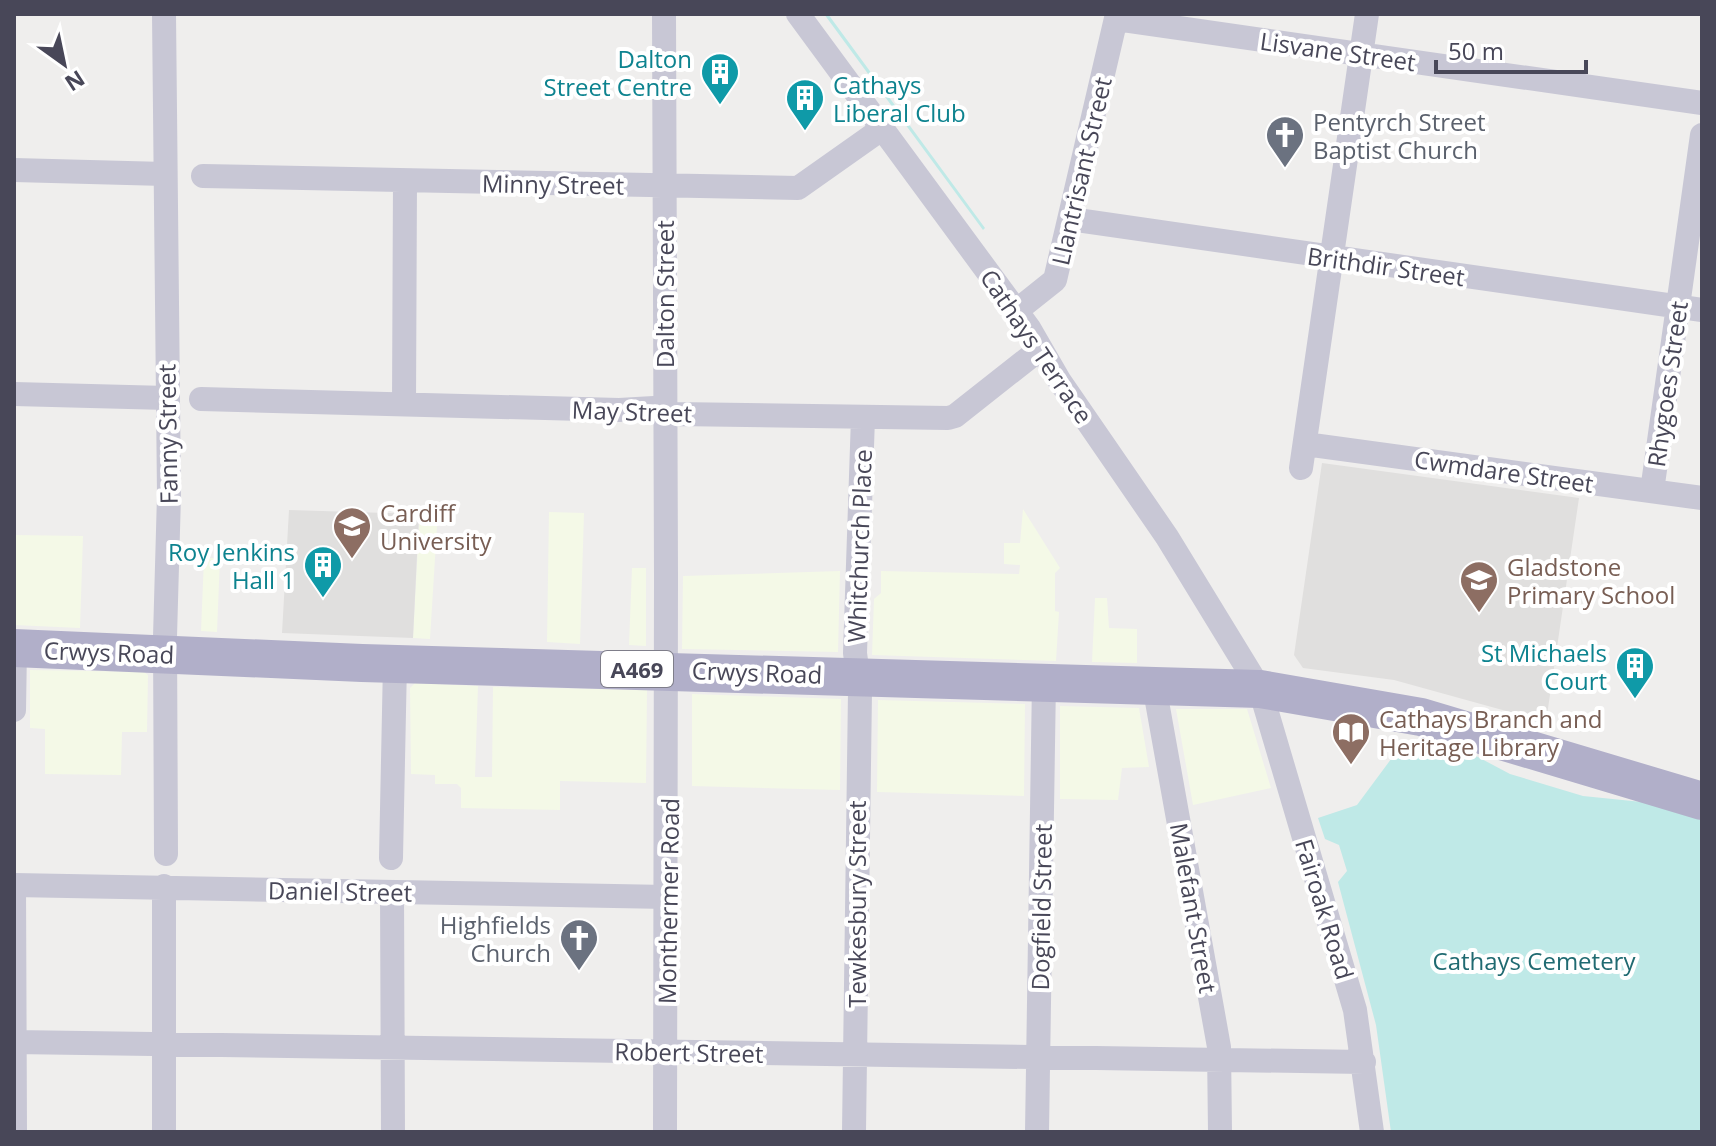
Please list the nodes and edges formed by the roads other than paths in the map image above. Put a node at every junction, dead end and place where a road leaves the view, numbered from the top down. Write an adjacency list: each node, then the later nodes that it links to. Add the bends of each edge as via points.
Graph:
1 (164, 14): 11 (street, Fanny Street)
2 (664, 14): 14 (street, Dalton Street)
3 (798, 14): 8 (street, Cathays Terrace)
4 (1367, 14): 6 (street)
5 (1116, 16): 6 (street, Lisvane Street); 15 (street, Llantrisant Street)
6 (1361, 55): 7 (street, Lisvane Street); 16 (street)
7 (1702, 103)
8 (883, 128): 14 (street, Minny Street, via 798,188); 19 (street, Cathays Terrace)
9 (1702, 135): 17 (street, Rhygoes Street)
10 (14, 170): 11 (street)
11 (165, 174): 22 (street, Fanny Street)
12 (203, 176): 13 (street, Minny Street)
13 (405, 181): 14 (street, Minny Street); 24 (street)
14 (664, 187): 25 (street, Dalton Street)
15 (1070, 219): 16 (street, Brithdir Street); 19 (street, Llantrisant Street, via 1055,280)
16 (1332, 258): 17 (street, Brithdir Street); 27 (street, Cwmdare Street, via 1303,456)
17 (1678, 306): 18 (street, Brithdir Street); 27 (street, Rhygoes Street)
18 (1702, 310)
19 (1016, 311): 20 (street, Cathays Terrace)
20 (1040, 349): 26 (street, May Street, via 955,416); 36 (street, Cathays Terrace, via 1167,537)
21 (14, 394): 22 (street)
22 (167, 398): 30 (street, Fanny Street)
23 (201, 399): 24 (street, May Street)
24 (404, 403): 25 (street, May Street)
25 (664, 411): 26 (street, May Street); 32 (street, Dalton Street)
26 (863, 417): 33 (street, Whitchurch Place)
27 (1652, 491): 28 (street, Cwmdare Street)
28 (1702, 498)
29 (15, 648): 30 (main road, Crwys Road / A469); 37 (street)
30 (165, 654): 31 (main road, Crwys Road / A469); 39 (street, Fanny Street)
31 (395, 663): 32 (main road, Crwys Road / A469); 40 (street)
32 (667, 669): 33 (main road, Crwys Road / A469); 44 (street, Monthermer Road)
33 (857, 675): 34 (main road, Crwys Road / A469); 49 (street, Tewkesbury Street)
34 (1044, 681): 35 (main road, Crwys Road / A469); 50 (street, Dogfield Street)
35 (1154, 685): 36 (main road, Crwys Road / A469); 51 (street, Malefant Street)
36 (1260, 689): 38 (main road, A469, via 1421,717); 52 (street, Fairoak Road, via 1342,959)
37 (14, 710)
38 (1702, 801)
39 (166, 854)
40 (391, 858)
41 (14, 885): 42 (street, Daniel Street); 45 (street)
42 (164, 886): 43 (street, Daniel Street); 46 (street)
43 (392, 892): 44 (street, Daniel Street); 47 (street)
44 (667, 897): 48 (street, Monthermer Road)
45 (14, 1042): 46 (street, Robert Street); 53 (street)
46 (163, 1044): 47 (street, Robert Street); 54 (street)
47 (392, 1047): 48 (street, Robert Street); 55 (street)
48 (666, 1052): 49 (street, Robert Street); 56 (street, Monthermer Road)
49 (855, 1054): 50 (street, Robert Street); 57 (street, Tewkesbury Street)
50 (1038, 1057): 51 (street, Robert Street); 58 (street, Dogfield Street)
51 (1220, 1060): 52 (street, Robert Street); 59 (street, Malefant Street)
52 (1364, 1062): 60 (street, Fairoak Road)
53 (15, 1132)
54 (164, 1132)
55 (393, 1132)
56 (665, 1132)
57 (854, 1132)
58 (1037, 1132)
59 (1220, 1132)
60 (1372, 1132)

